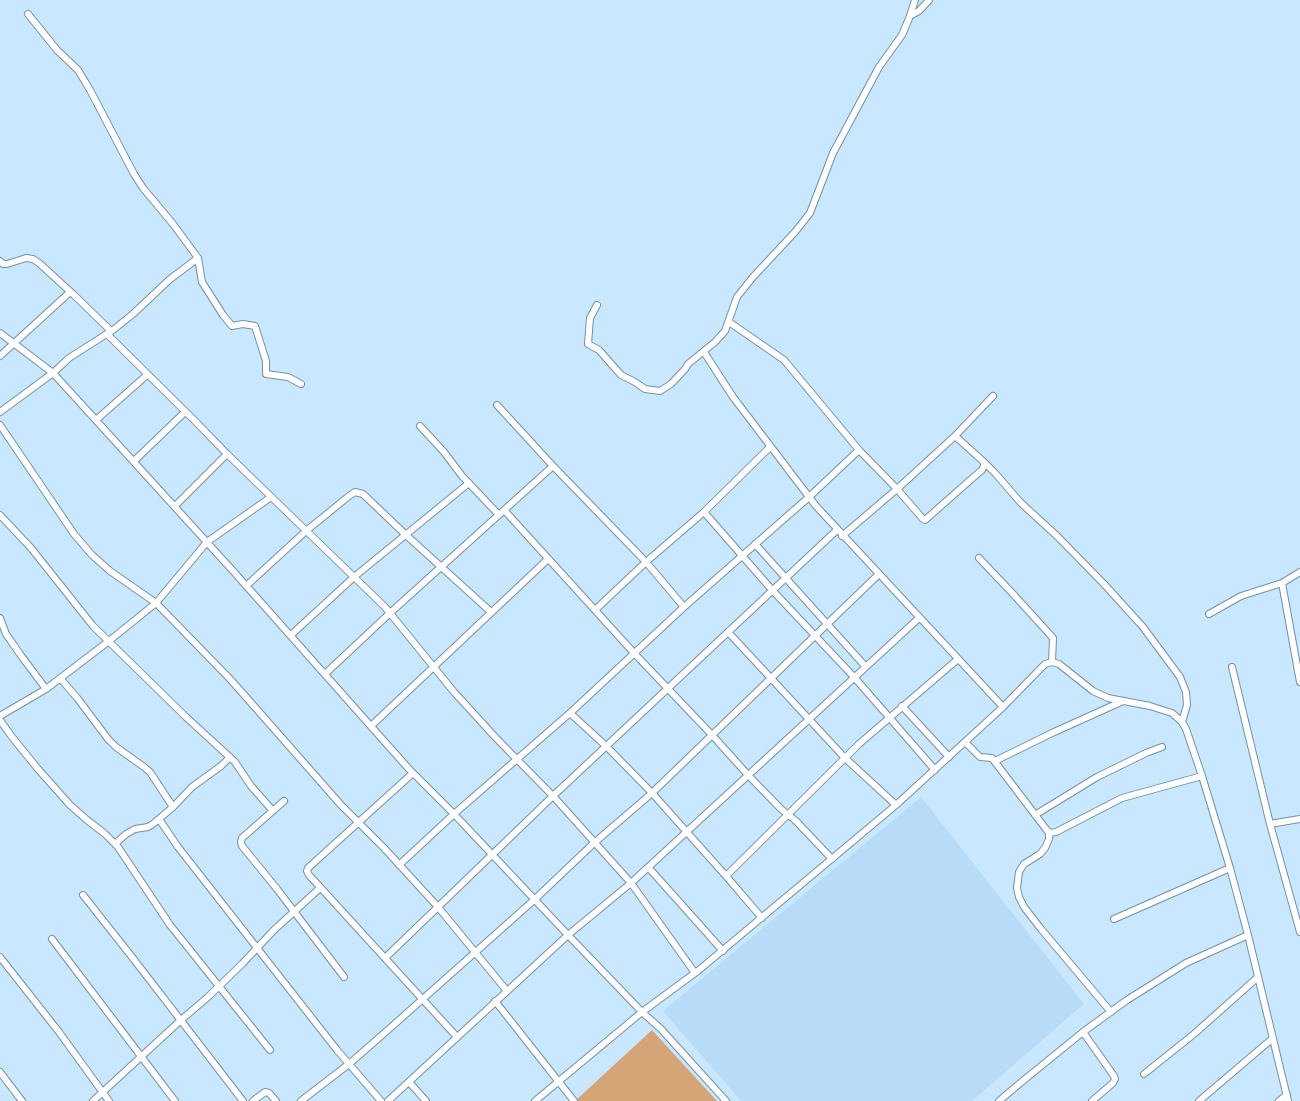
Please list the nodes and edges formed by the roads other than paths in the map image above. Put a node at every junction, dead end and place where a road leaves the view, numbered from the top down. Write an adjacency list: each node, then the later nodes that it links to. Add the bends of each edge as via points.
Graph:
1 (915, 0): 4 (street)
2 (929, 0): 4 (street)
3 (28, 14): 5 (street, via 57,50 78,70 142,188)
4 (910, 16): 9 (street, via 902,35 879,67 833,153 810,213 796,232 736,297)
5 (198, 258): 11 (street); 17 (street, via 202,282 232,326 256,326 266,361 266,374 288,377)
6 (0, 261): 7 (street, via 7,264 26,258 33,259)
7 (70, 292): 11 (street); 12 (street)
8 (596, 305): 13 (street, via 590,318 588,344 599,350 621,375 645,389 660,390 671,384 688,364)
9 (729, 322): 13 (street, via 716,342); 27 (street, via 784,360)
10 (0, 333): 12 (street)
11 (109, 333): 15 (street, via 69,358); 16 (street)
12 (14, 344): 14 (street); 15 (street)
13 (704, 352): 26 (street, via 732,397)
14 (0, 356)
15 (53, 372): 20 (street); 22 (street)
16 (147, 375): 21 (street); 22 (street)
17 (301, 384)
18 (993, 396): 25 (street)
19 (497, 404): 31 (street)
20 (0, 412)
21 (185, 412): 28 (street); 29 (street)
22 (96, 420): 29 (street)
23 (0, 425): 58 (street, via 74,534 92,555)
24 (420, 426): 32 (street)
25 (954, 436): 30 (street); 33 (street)
26 (770, 447): 35 (street); 37 (street)
27 (859, 450): 33 (street); 35 (street)
28 (227, 454): 34 (street); 36 (street)
29 (134, 461): 36 (street)
30 (984, 462): 33 (street, via 982,470 925,520); 92 (street, via 1143,627 1180,677 1186,692 1187,705)
31 (553, 466): 38 (street); 49 (street)
32 (469, 483): 38 (street); 42 (street)
33 (897, 489): 43 (street)
34 (271, 497): 41 (street); 44 (street)
35 (809, 497): 40 (street); 45 (street)
36 (175, 506): 44 (street)
37 (704, 512): 46 (street); 49 (street)
38 (502, 513): 48 (street); 50 (street)
39 (0, 515): 70 (street, via 31,548 93,626)
40 (837, 530): 43 (street); 54 (street)
41 (306, 532): 42 (street, via 355,492 363,494); 53 (street); 56 (street)
42 (406, 535): 50 (street); 53 (street)
43 (842, 536): 52 (street)
44 (207, 542): 56 (street); 58 (street)
45 (755, 544): 46 (street); 54 (street)
46 (742, 555): 57 (street); 59 (street)
47 (979, 558): 73 (street, via 1053,638)
48 (548, 559): 60 (street); 61 (street)
49 (646, 562): 59 (street); 60 (street)
50 (442, 568): 61 (street); 62 (street)
51 (1300, 572): 55 (street)
52 (879, 574): 65 (street); 66 (street)
53 (354, 577): 62 (street); 68 (street)
54 (786, 578): 57 (street); 66 (street)
55 (1282, 583): 63 (street, via 1241,596); 81 (street)
56 (246, 586): 68 (street)
57 (772, 591): 67 (street); 69 (street)
58 (156, 603): 70 (street); 118 (street, via 231,680)
59 (684, 607): 71 (street)
60 (595, 610): 71 (street)
61 (491, 612): 74 (street)
62 (390, 613): 74 (street); 77 (street)
63 (1209, 614)
64 (0, 618): 83 (street, via 6,634)
65 (919, 618): 72 (street); 75 (street)
66 (827, 624): 69 (street); 75 (street)
67 (728, 632): 80 (street); 82 (street)
68 (291, 636): 77 (street)
69 (815, 636): 78 (street); 80 (street)
70 (109, 642): 79 (street); 99 (street)
71 (634, 653): 82 (street); 87 (street)
72 (958, 659): 85 (street); 86 (street)
73 (1052, 662): 84 (street, via 1060,664 1093,691); 86 (street, via 1045,664)
74 (434, 667): 93 (street); 101 (street)
75 (866, 667): 78 (street)
76 (1232, 667): 119 (street)
77 (325, 674): 93 (street)
78 (854, 677): 89 (street); 90 (street)
79 (60, 678): 83 (street); 111 (street, via 108,739 150,772)
80 (771, 678): 90 (street); 94 (street)
81 (1300, 682)
82 (668, 688): 94 (street); 96 (street)
83 (46, 689): 88 (street)
84 (1123, 701): 92 (street, via 1167,710); 102 (street)
85 (902, 706): 89 (street); 98 (street)
86 (1002, 707): 95 (street)
87 (570, 713): 96 (street); 101 (street)
88 (0, 716)
89 (889, 717): 100 (street); 103 (street)
90 (808, 719): 100 (street); 105 (street)
91 (0, 720): 123 (street, via 70,805)
92 (1182, 722): 106 (street)
93 (371, 726): 104 (street)
94 (712, 734): 105 (street); 107 (street)
95 (965, 742): 98 (street); 102 (street, via 980,757 992,758)
96 (607, 747): 107 (street); 108 (street)
97 (1162, 747): 115 (street, via 1146,752 1097,777)
98 (949, 756): 103 (street)
99 (230, 757): 111 (street, via 192,787); 112 (street, via 251,786)
100 (845, 758): 110 (street); 114 (street)
101 (517, 759): 108 (street); 113 (street)
102 (995, 761): 115 (street)
103 (935, 770): 110 (street)
104 (413, 773): 113 (street); 118 (street)
105 (748, 775): 114 (street); 120 (street)
106 (1202, 776): 121 (street, via 1122,798 1056,832); 128 (street)
107 (652, 793): 120 (street); 122 (street)
108 (553, 796): 122 (street); 124 (street)
109 (284, 801): 112 (street)
110 (896, 805): 125 (street)
111 (173, 807): 116 (street)
112 (274, 811): 135 (street, via 242,838 241,842)
113 (454, 814): 124 (street); 126 (street)
114 (788, 815): 125 (street); 129 (street)
115 (1035, 815): 121 (street)
116 (159, 819): 123 (street, via 148,827 135,829 126,834); 142 (street)
117 (1300, 819): 119 (street)
118 (358, 822): 126 (street); 131 (street, via 308,868 309,875)
119 (1270, 824): 138 (street)
120 (686, 831): 127 (street); 129 (street)
121 (1049, 833): 155 (street, via 1045,848 1024,864 1019,872 1019,897 1041,929)
122 (594, 843): 130 (street); 133 (street)
123 (115, 844): 150 (street, via 170,924)
124 (492, 855): 133 (street); 134 (street)
125 (832, 859): 136 (street)
126 (399, 865): 134 (street)
127 (648, 867): 130 (street); 143 (street)
128 (1230, 868): 137 (street); 139 (street)
129 (726, 876): 136 (street)
130 (631, 883): 140 (street); 147 (street)
131 (320, 888): 135 (street); 146 (street)
132 (83, 894): 156 (street)
133 (534, 900): 140 (street); 144 (street)
134 (438, 907): 144 (street); 146 (street)
135 (294, 912): 142 (street); 148 (street)
136 (762, 918): 143 (street)
137 (1114, 919)
138 (1300, 932)
139 (1248, 934): 149 (street); 155 (street, via 1186,963)
140 (568, 936): 151 (street); 154 (street)
141 (52, 939): 161 (street)
142 (257, 947): 150 (street); 162 (street)
143 (723, 951): 147 (street)
144 (475, 952): 151 (street); 152 (street)
145 (0, 957): 167 (street, via 59,1032)
146 (385, 958): 152 (street)
147 (695, 973): 154 (street)
148 (344, 977)
149 (1258, 977): 159 (street); 164 (street)
150 (220, 986): 156 (street); 160 (street)
151 (507, 991): 153 (street)
152 (422, 999): 158 (street); 162 (street)
153 (495, 1001): 158 (street); 165 (street)
154 (642, 1012): 165 (street); 182 (street, via 661,1029)
155 (1111, 1012): 157 (street)
156 (181, 1020): 161 (street); 173 (street)
157 (1083, 1032): 183 (street); 184 (street, via 1115,1079)
158 (457, 1037): 166 (street)
159 (1273, 1038): 168 (street); 185 (street)
160 (270, 1050)
161 (141, 1057): 167 (street); 172 (street)
162 (348, 1064): 176 (street); 177 (street)
163 (0, 1072): 169 (street)
164 (1144, 1074)
165 (558, 1081): 180 (street); 181 (street)
166 (409, 1082): 178 (street); 179 (street)
167 (102, 1093): 170 (street); 171 (street)
168 (1287, 1098): 186 (street)
169 (22, 1101)
170 (93, 1101)
171 (109, 1101)
172 (175, 1101)
173 (243, 1101)
174 (253, 1101): 175 (street, via 265,1092)
175 (276, 1101)
176 (301, 1101)
177 (381, 1101)
178 (388, 1101)
179 (426, 1101)
180 (535, 1101)
181 (574, 1101)
182 (726, 1101)
183 (1000, 1101)
184 (1092, 1101)
185 (1199, 1101)
186 (1279, 1101)

